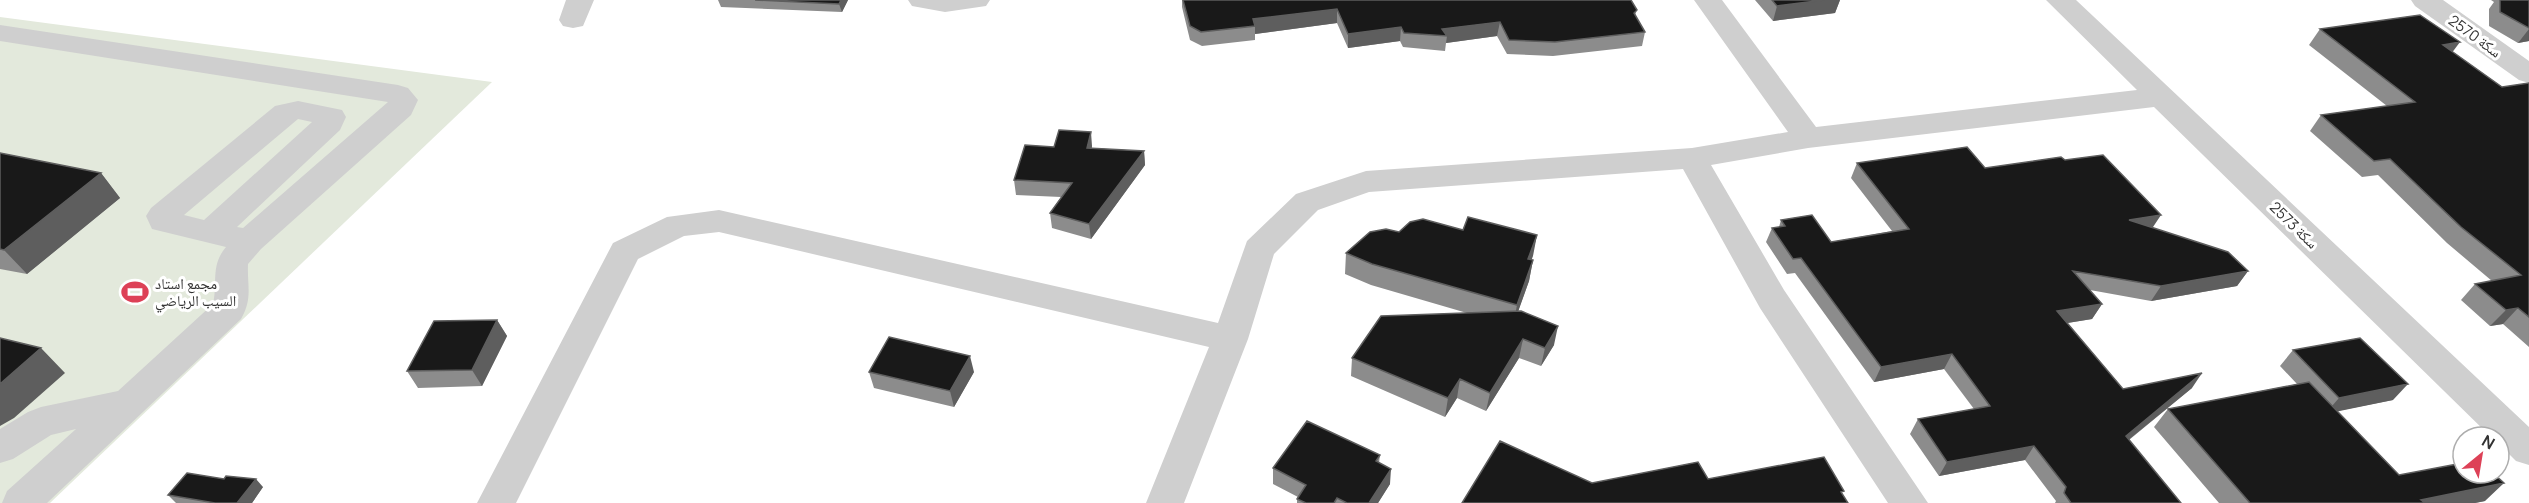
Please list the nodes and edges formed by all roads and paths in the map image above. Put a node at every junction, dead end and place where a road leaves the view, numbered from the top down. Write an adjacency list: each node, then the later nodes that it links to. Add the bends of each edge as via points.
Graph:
1 (922, 0): 2 (street, via 945,4)
2 (976, 0)
3 (1708, 0): 9 (street)
4 (2060, 0): 8 (street, سكة 2573)
5 (2425, 0): 7 (street, سكة 2570)
6 (0, 33): 12 (street, via 398,94 403,100 401,108)
7 (2528, 72)
8 (2160, 96): 9 (street); 16 (street, سكة 2573)
9 (1808, 138): 10 (street)
10 (1692, 158): 13 (street, via 1366,182 1307,202 1259,249); 20 (street, via 1772,299)
11 (210, 232): 11 (street, via 169,224 162,216 285,112 298,110 331,117); 12 (street)
12 (249, 241): 14 (street, via 232,262 234,288 229,310)
13 (1230, 339): 18 (street, via 719,221 678,225 626,250); 19 (street)
14 (129, 403): 15 (street, via 58,416 24,430); 17 (street)
15 (0, 448)
16 (2529, 450)
17 (21, 503)
18 (496, 503)
19 (1165, 503)
20 (1910, 503)

